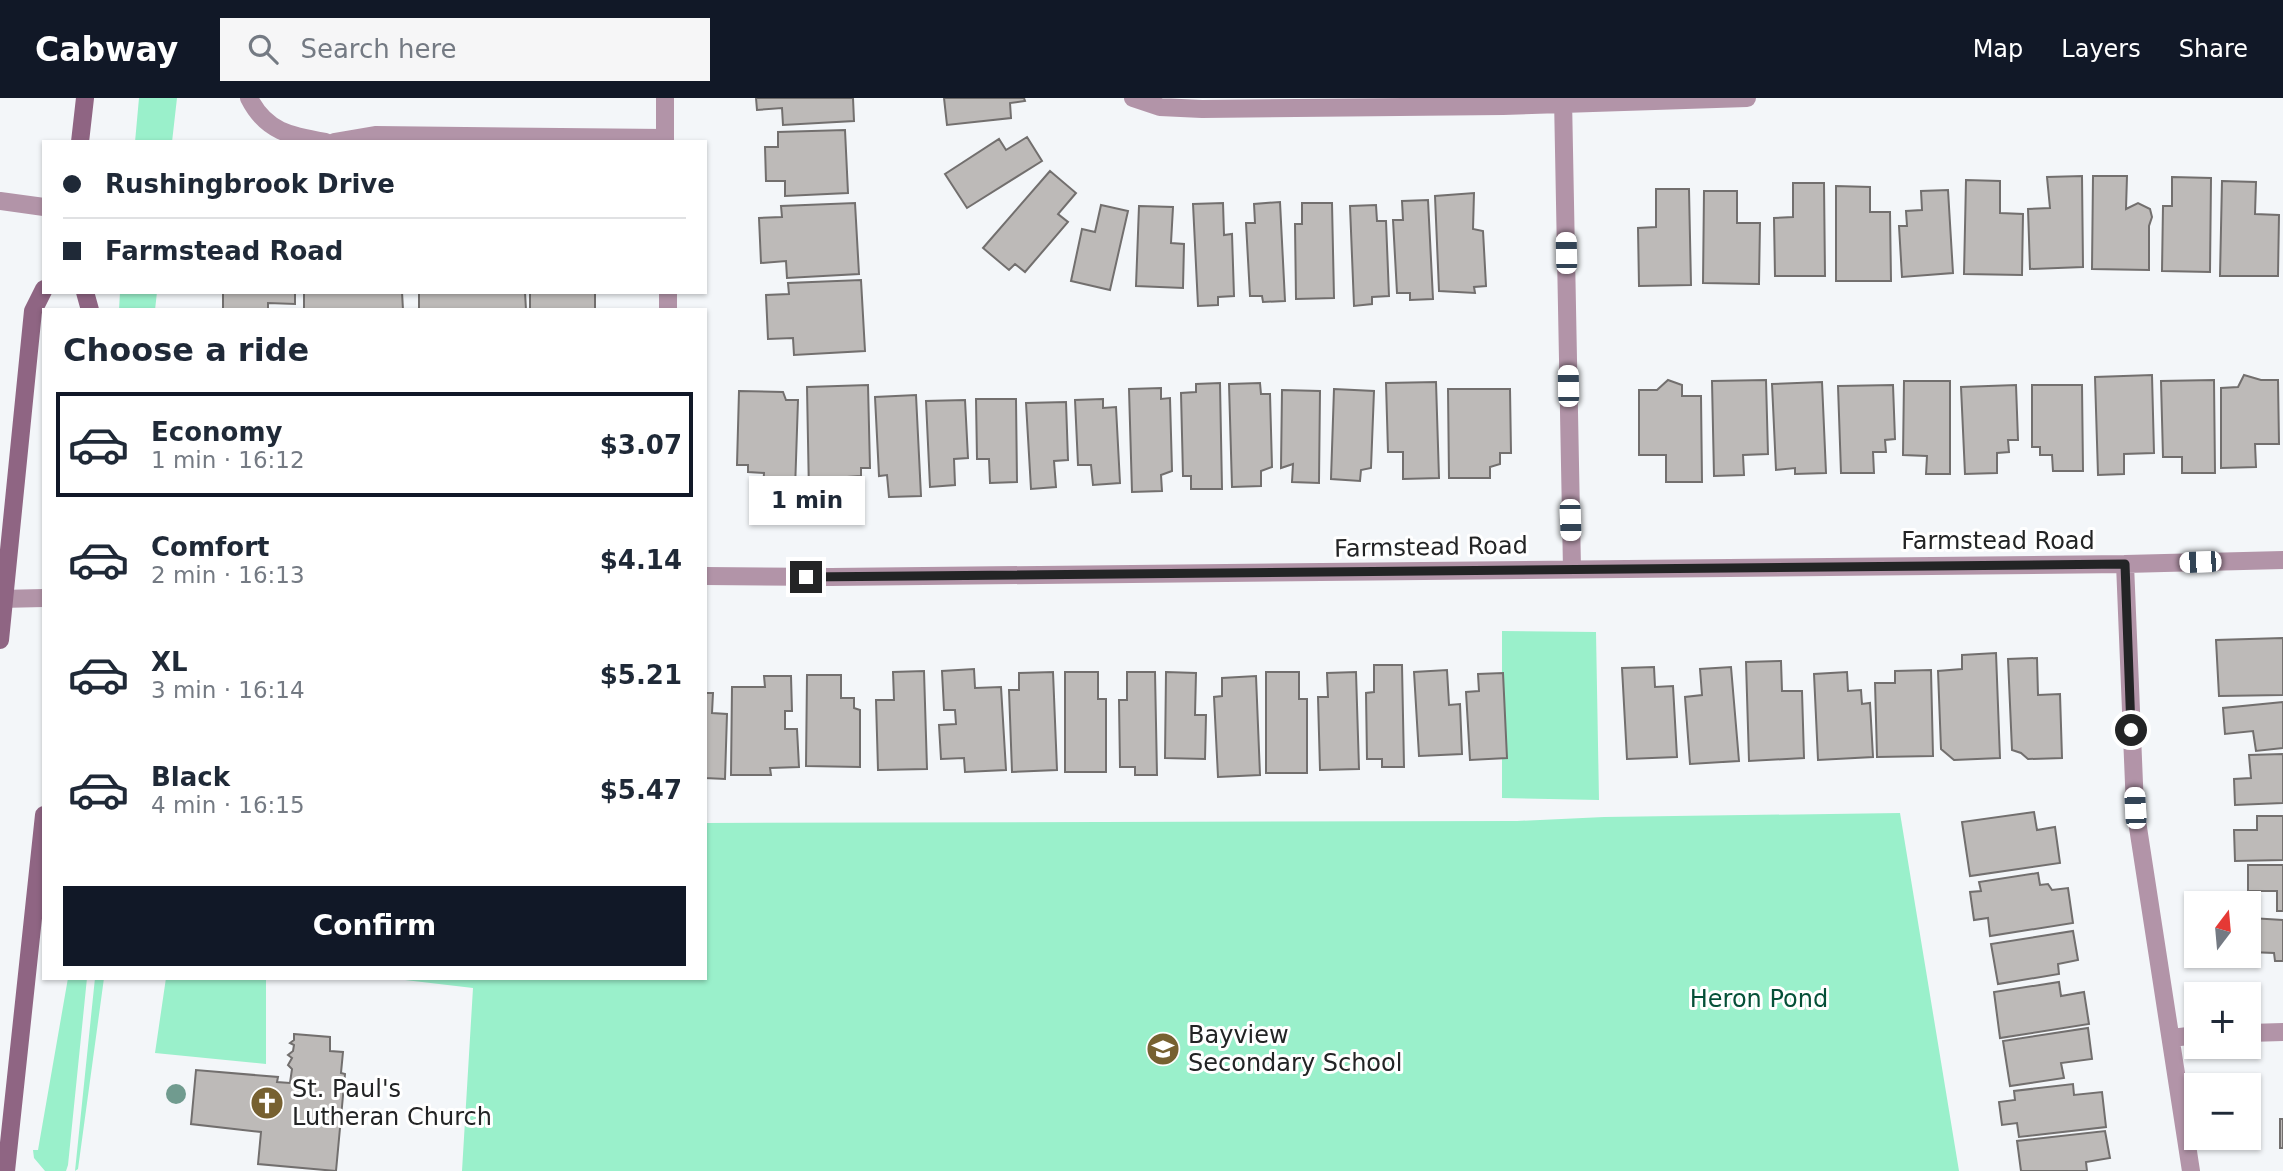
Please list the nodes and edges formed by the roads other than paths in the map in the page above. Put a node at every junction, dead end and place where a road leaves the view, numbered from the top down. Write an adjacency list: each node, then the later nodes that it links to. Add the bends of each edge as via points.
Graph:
1 (85, 98): 7 (main road)
2 (249, 98): 8 (street, via 257,115 289,135)
3 (665, 98): 10 (street)
4 (1133, 98): 6 (street, via 1160,107 1202,109)
5 (1747, 98): 6 (street)
6 (1563, 101): 16 (street)
7 (80, 140)
8 (315, 140)
9 (346, 140): 10 (street, via 375,135)
10 (665, 140)
11 (0, 201): 12 (street)
12 (42, 207)
13 (42, 293): 18 (main road, via 33,311)
14 (2283, 559): 15 (street, Farmstead Road)
15 (2125, 564): 16 (street, Farmstead Road); 25 (street, via 2135,808)
16 (1572, 569): 17 (street, Farmstead Road)
17 (707, 576)
18 (3, 598): 19 (street); 20 (main road)
19 (42, 598)
20 (0, 640)
21 (42, 834): 26 (main road)
22 (2283, 1032): 23 (street)
23 (2261, 1033)
24 (2184, 1036): 25 (street)
25 (2172, 1038): 27 (street)
26 (6, 1171)
27 (2192, 1171)

